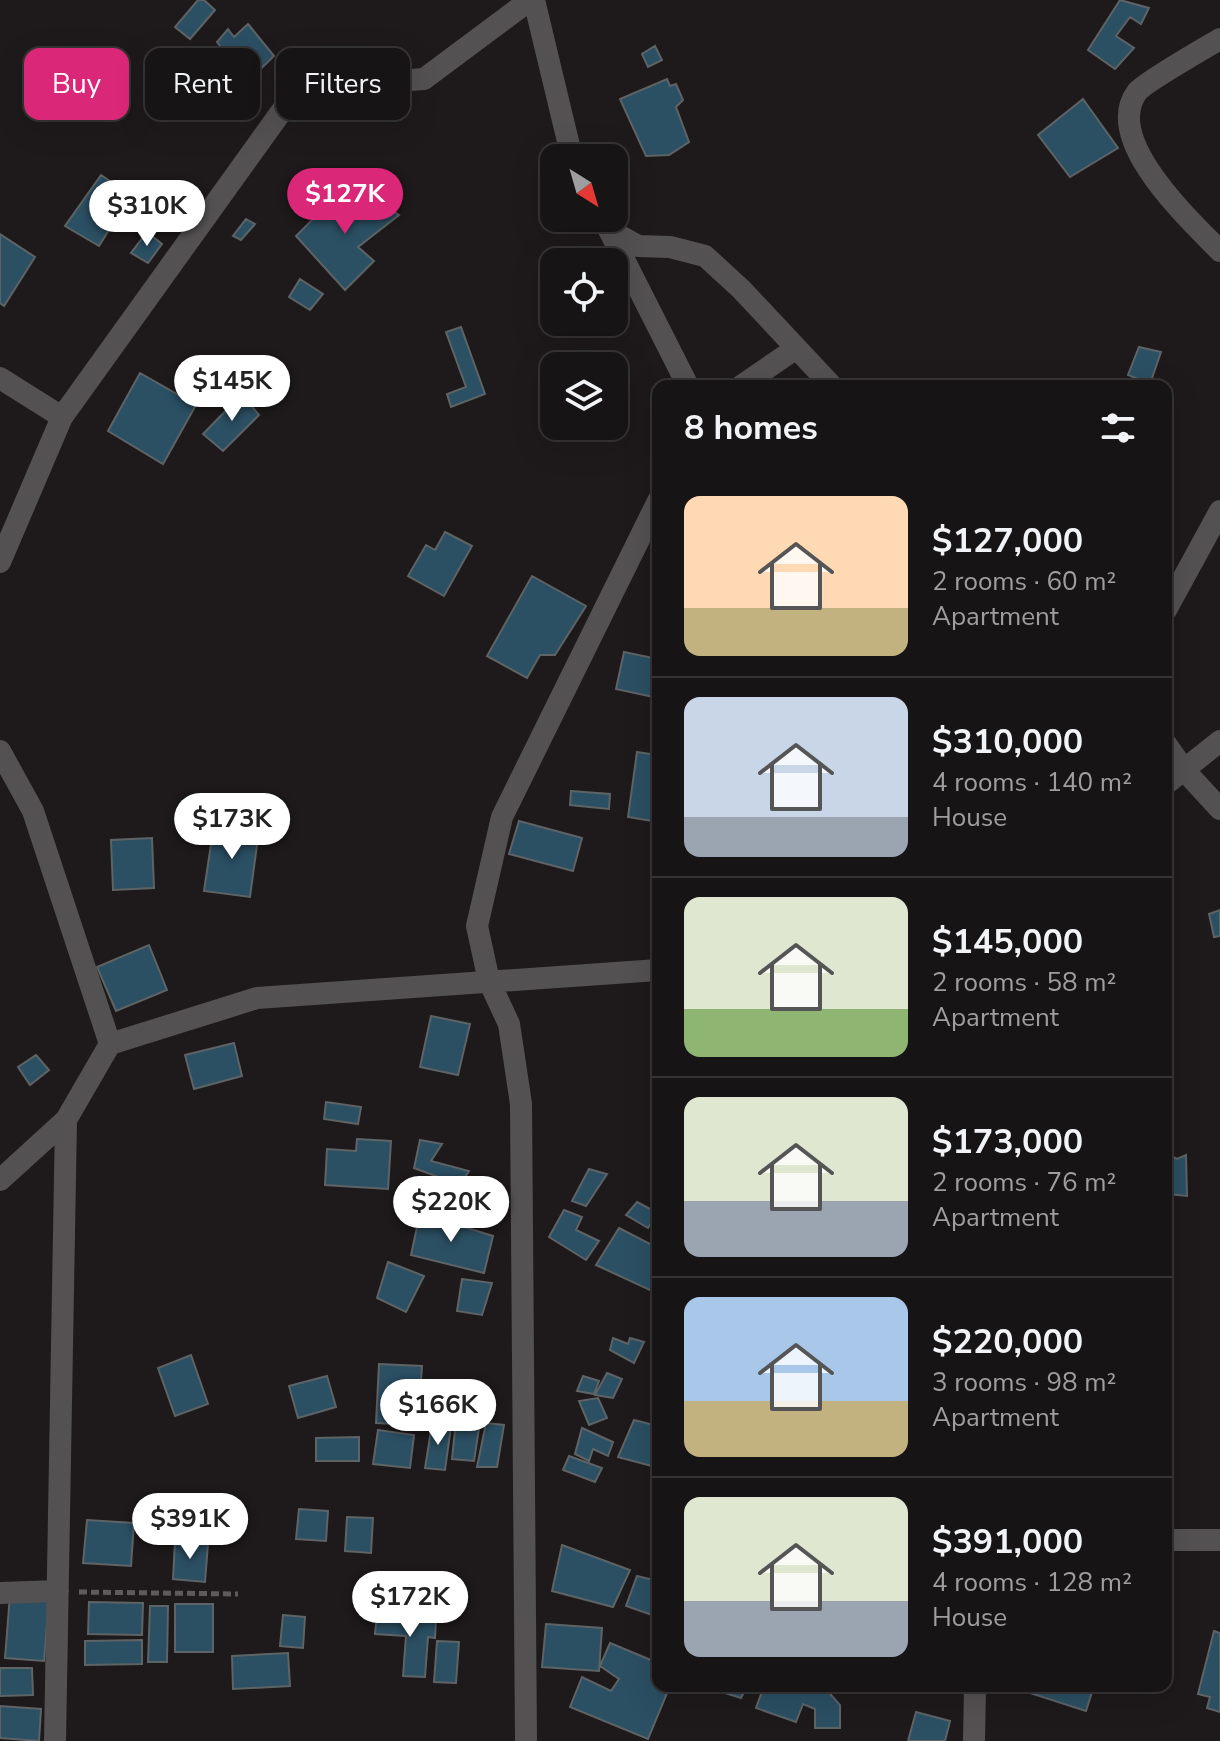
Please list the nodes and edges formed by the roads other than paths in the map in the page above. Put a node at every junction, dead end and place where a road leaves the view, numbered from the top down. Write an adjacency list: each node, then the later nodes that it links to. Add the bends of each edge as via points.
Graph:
1 (532, 0): 3 (street); 12 (street, via 424,79 326,86 289,101)
2 (1220, 39): 6 (street, via 1137,91 1129,113 1134,142 1159,187)
3 (568, 144)
4 (609, 232): 9 (street)
5 (617, 232): 7 (street, via 638,246 705,256)
6 (1220, 251)
7 (795, 349): 10 (street); 11 (street)
8 (0, 378): 12 (street)
9 (685, 380)
10 (750, 380)
11 (826, 380)
12 (62, 417): 15 (street)
13 (1220, 511): 16 (street)
14 (652, 513): 24 (street, via 502,817 477,926)
15 (0, 562)
16 (1172, 599)
17 (1220, 741): 20 (street)
18 (0, 751): 25 (street, via 33,811)
19 (1172, 753): 20 (street)
20 (1185, 771): 21 (street); 22 (street)
21 (1172, 780)
22 (1220, 809)
23 (652, 970): 24 (street)
24 (489, 981): 25 (street, via 257,998); 34 (street, via 509,1024 521,1104)
25 (110, 1044): 26 (street)
26 (66, 1120): 27 (street); 30 (street)
27 (0, 1180)
28 (1172, 1540): 29 (street)
29 (1220, 1540)
30 (58, 1591): 31 (street); 33 (street)
31 (0, 1593)
32 (975, 1692): 35 (street)
33 (55, 1741)
34 (526, 1741)
35 (974, 1741)

